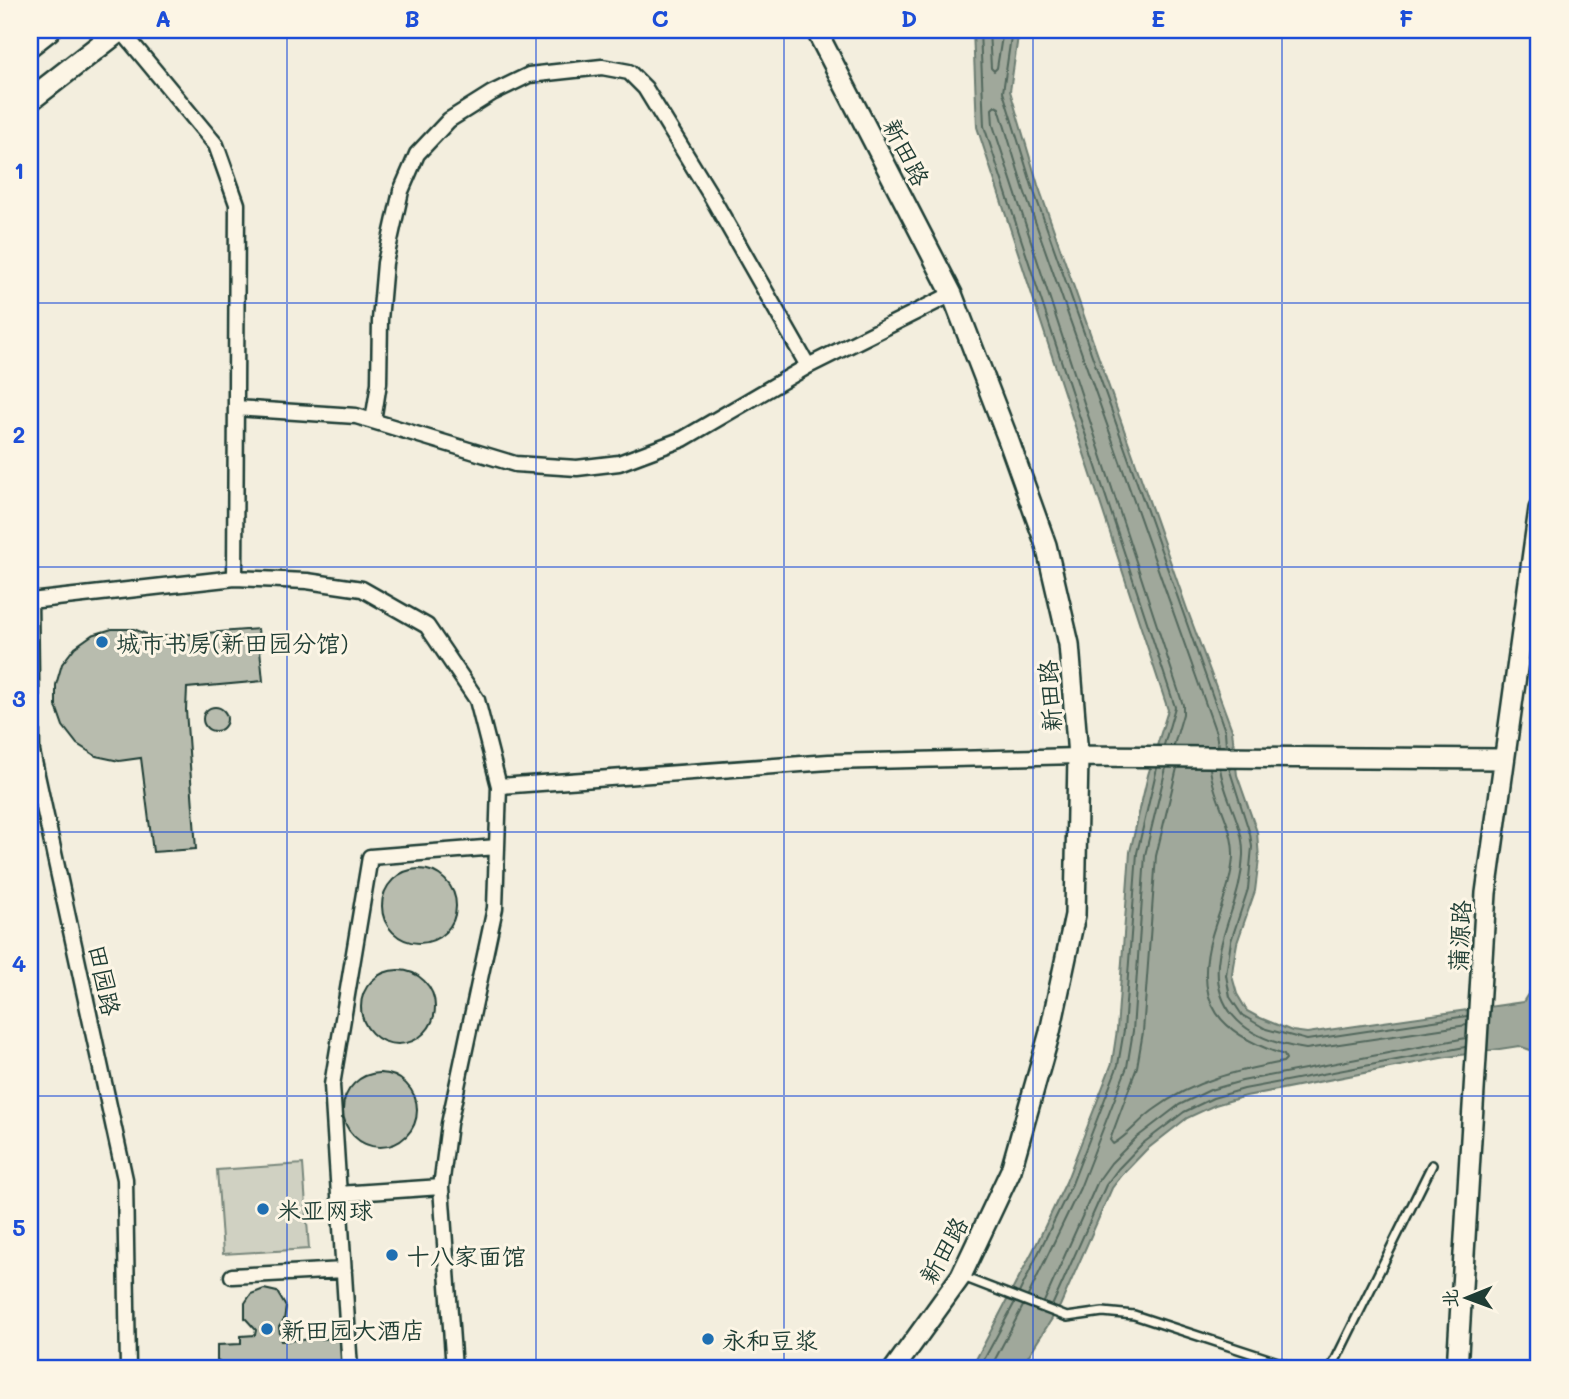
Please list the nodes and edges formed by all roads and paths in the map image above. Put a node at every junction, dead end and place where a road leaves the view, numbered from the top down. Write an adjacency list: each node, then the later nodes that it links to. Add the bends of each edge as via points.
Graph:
1 (50, 30): 4 (main road)
2 (120, 30): 5 (main road); 8 (street, via 216,145 237,204)
3 (816, 30): 6 (street, 新田路)
4 (30, 45)
5 (30, 100)
6 (952, 294): 7 (street); 13 (street, 新田路, via 1046,545 1069,644)
7 (807, 366): 9 (street, via 683,439 619,463 576,468 514,464); 9 (street, via 645,88 629,72 601,67 529,75 449,120 417,154 401,191 385,263)
8 (236, 408): 9 (street); 11 (street)
9 (373, 421)
10 (1539, 509): 14 (street, 蒲源路)
11 (235, 578): 12 (street); 15 (street, via 362,589 427,626 477,700)
12 (30, 601): 23 (street, 田园路, via 32,752 125,1179)
13 (1078, 756): 14 (street); 15 (street, via 829,762); 22 (street, 新田路, via 1075,915 1050,1032 1011,1170)
14 (1503, 759): 29 (street, 蒲源路, via 1486,894)
15 (499, 786): 16 (street)
16 (497, 847): 18 (street, via 495,908 449,1124); 19 (street, via 370,857 332,1085)
17 (1432, 1165): 28 (lane)
18 (441, 1187): 19 (street); 25 (street)
19 (339, 1194): 20 (street)
20 (344, 1270): 21 (street); 24 (street)
21 (232, 1276)
22 (961, 1276): 26 (street, 新田路); 27 (lane, via 1066,1317 1111,1312 1134,1315)
23 (128, 1369)
24 (350, 1369)
25 (454, 1369)
26 (894, 1369)
27 (1299, 1369)
28 (1331, 1369)
29 (1457, 1369)

